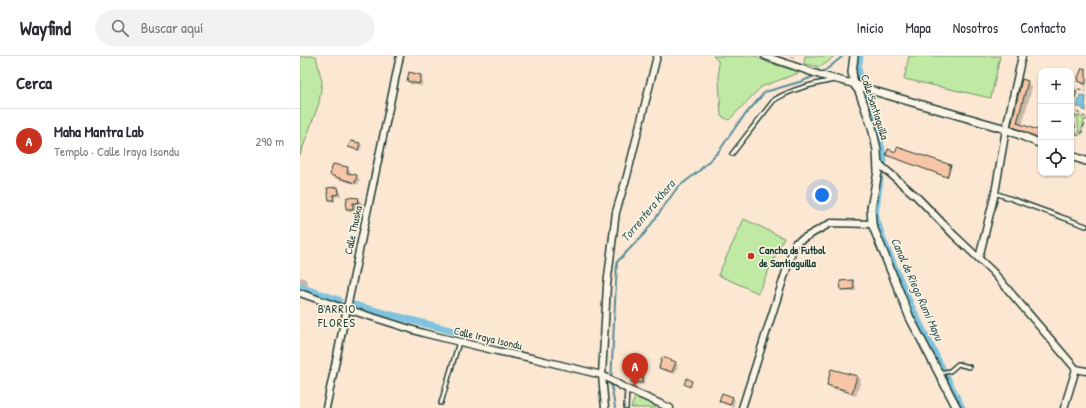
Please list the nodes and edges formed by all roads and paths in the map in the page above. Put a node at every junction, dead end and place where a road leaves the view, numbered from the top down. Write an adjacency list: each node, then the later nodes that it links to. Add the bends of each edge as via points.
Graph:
1 (400, 56): 26 (street, Calle Thuska)
2 (657, 56): 32 (street, via 616,212 607,285)
3 (765, 56): 6 (street, via 809,72)
4 (854, 56): 7 (street, Calle Santiaguilla)
5 (1022, 56): 13 (street)
6 (840, 79): 7 (street); 17 (lane, via 812,85 774,100)
7 (854, 84): 13 (street); 20 (street, Calle Santiaguilla, via 872,127)
8 (1074, 88): 9 (path)
9 (1086, 91)
10 (1074, 112): 11 (path)
11 (1086, 118): 14 (path, via 1081,136)
12 (1074, 122): 14 (path, via 1077,126)
13 (1006, 129): 16 (street); 21 (street)
14 (1076, 134): 15 (path)
15 (1075, 138)
16 (1038, 143)
17 (732, 154)
18 (1074, 157): 19 (street)
19 (1086, 161)
20 (878, 163): 22 (street, Calle Santiaguilla, via 871,208); 24 (street)
21 (995, 193): 23 (lane); 24 (street)
22 (872, 224): 31 (street, Calle Santiaguilla, via 910,318); 39 (street, via 831,223 795,243)
23 (1086, 226)
24 (979, 258): 29 (street)
25 (300, 293): 26 (street, Calle Iraya Isondu)
26 (346, 309): 27 (street, Calle Iraya Isondu); 35 (street, Calle Thuska)
27 (459, 342): 32 (street, Calle Iraya Isondu, via 536,358); 34 (lane)
28 (969, 367): 31 (lane, via 958,364 950,371)
29 (1076, 369): 30 (street); 41 (street)
30 (1086, 371)
31 (940, 373): 40 (street, Calle Santiaguilla)
32 (605, 377): 33 (street, Calle Iraya Isondu); 36 (street)
33 (627, 389): 37 (lane); 38 (street, Calle Iraya Isondu)
34 (441, 403)
35 (326, 408)
36 (605, 408)
37 (626, 408)
38 (670, 408)
39 (742, 408)
40 (957, 408)
41 (1064, 408)

